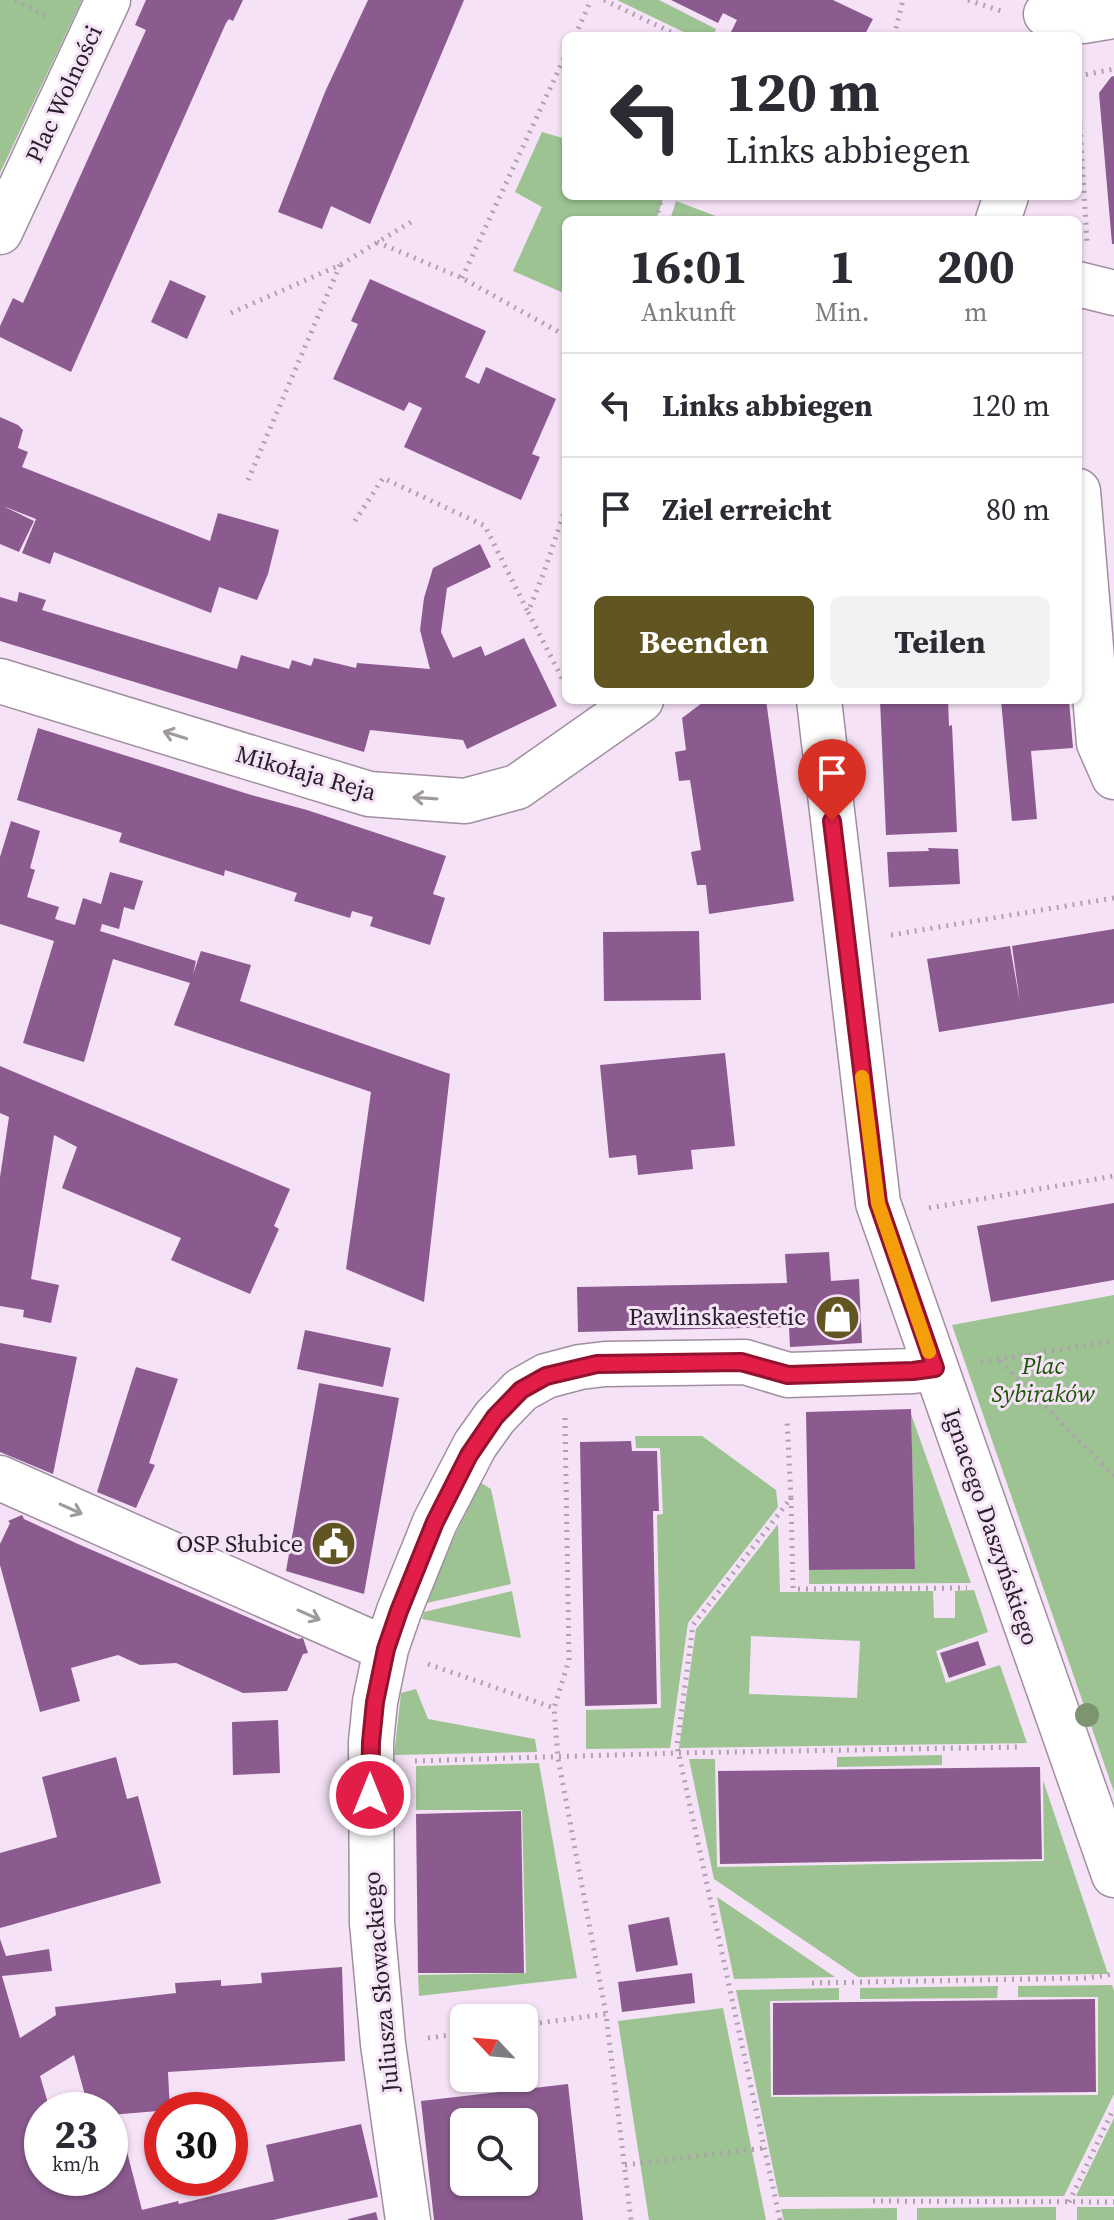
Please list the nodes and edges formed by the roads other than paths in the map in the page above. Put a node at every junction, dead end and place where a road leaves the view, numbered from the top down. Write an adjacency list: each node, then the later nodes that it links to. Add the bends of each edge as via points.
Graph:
1 (108, 0): 4 (street, Plac Wolności)
2 (1114, 16): 3 (street, via 1083,21)
3 (1046, 17)
4 (0, 232)
5 (1083, 266): 6 (street)
6 (1114, 293)
7 (1082, 539): 11 (street, via 1099,743)
8 (0, 681): 9 (street, Mikołaja Reja, one-way to 8, via 517,787 465,801 369,794)
9 (635, 704)
10 (819, 704): 12 (street, Ignacego Daszyńskiego, via 878,1203)
11 (1114, 777)
12 (935, 1368): 14 (street, Juliusza Słowackiego, via 785,1375 741,1362 605,1364 538,1380 513,1396 475,1445 435,1522); 15 (street, Ignacego Daszyńskiego)
13 (0, 1478): 14 (street, one-way to 14)
14 (386, 1649): 16 (street, Juliusza Słowackiego, via 370,1762 372,1923)
15 (1114, 1875)
16 (408, 2220)

